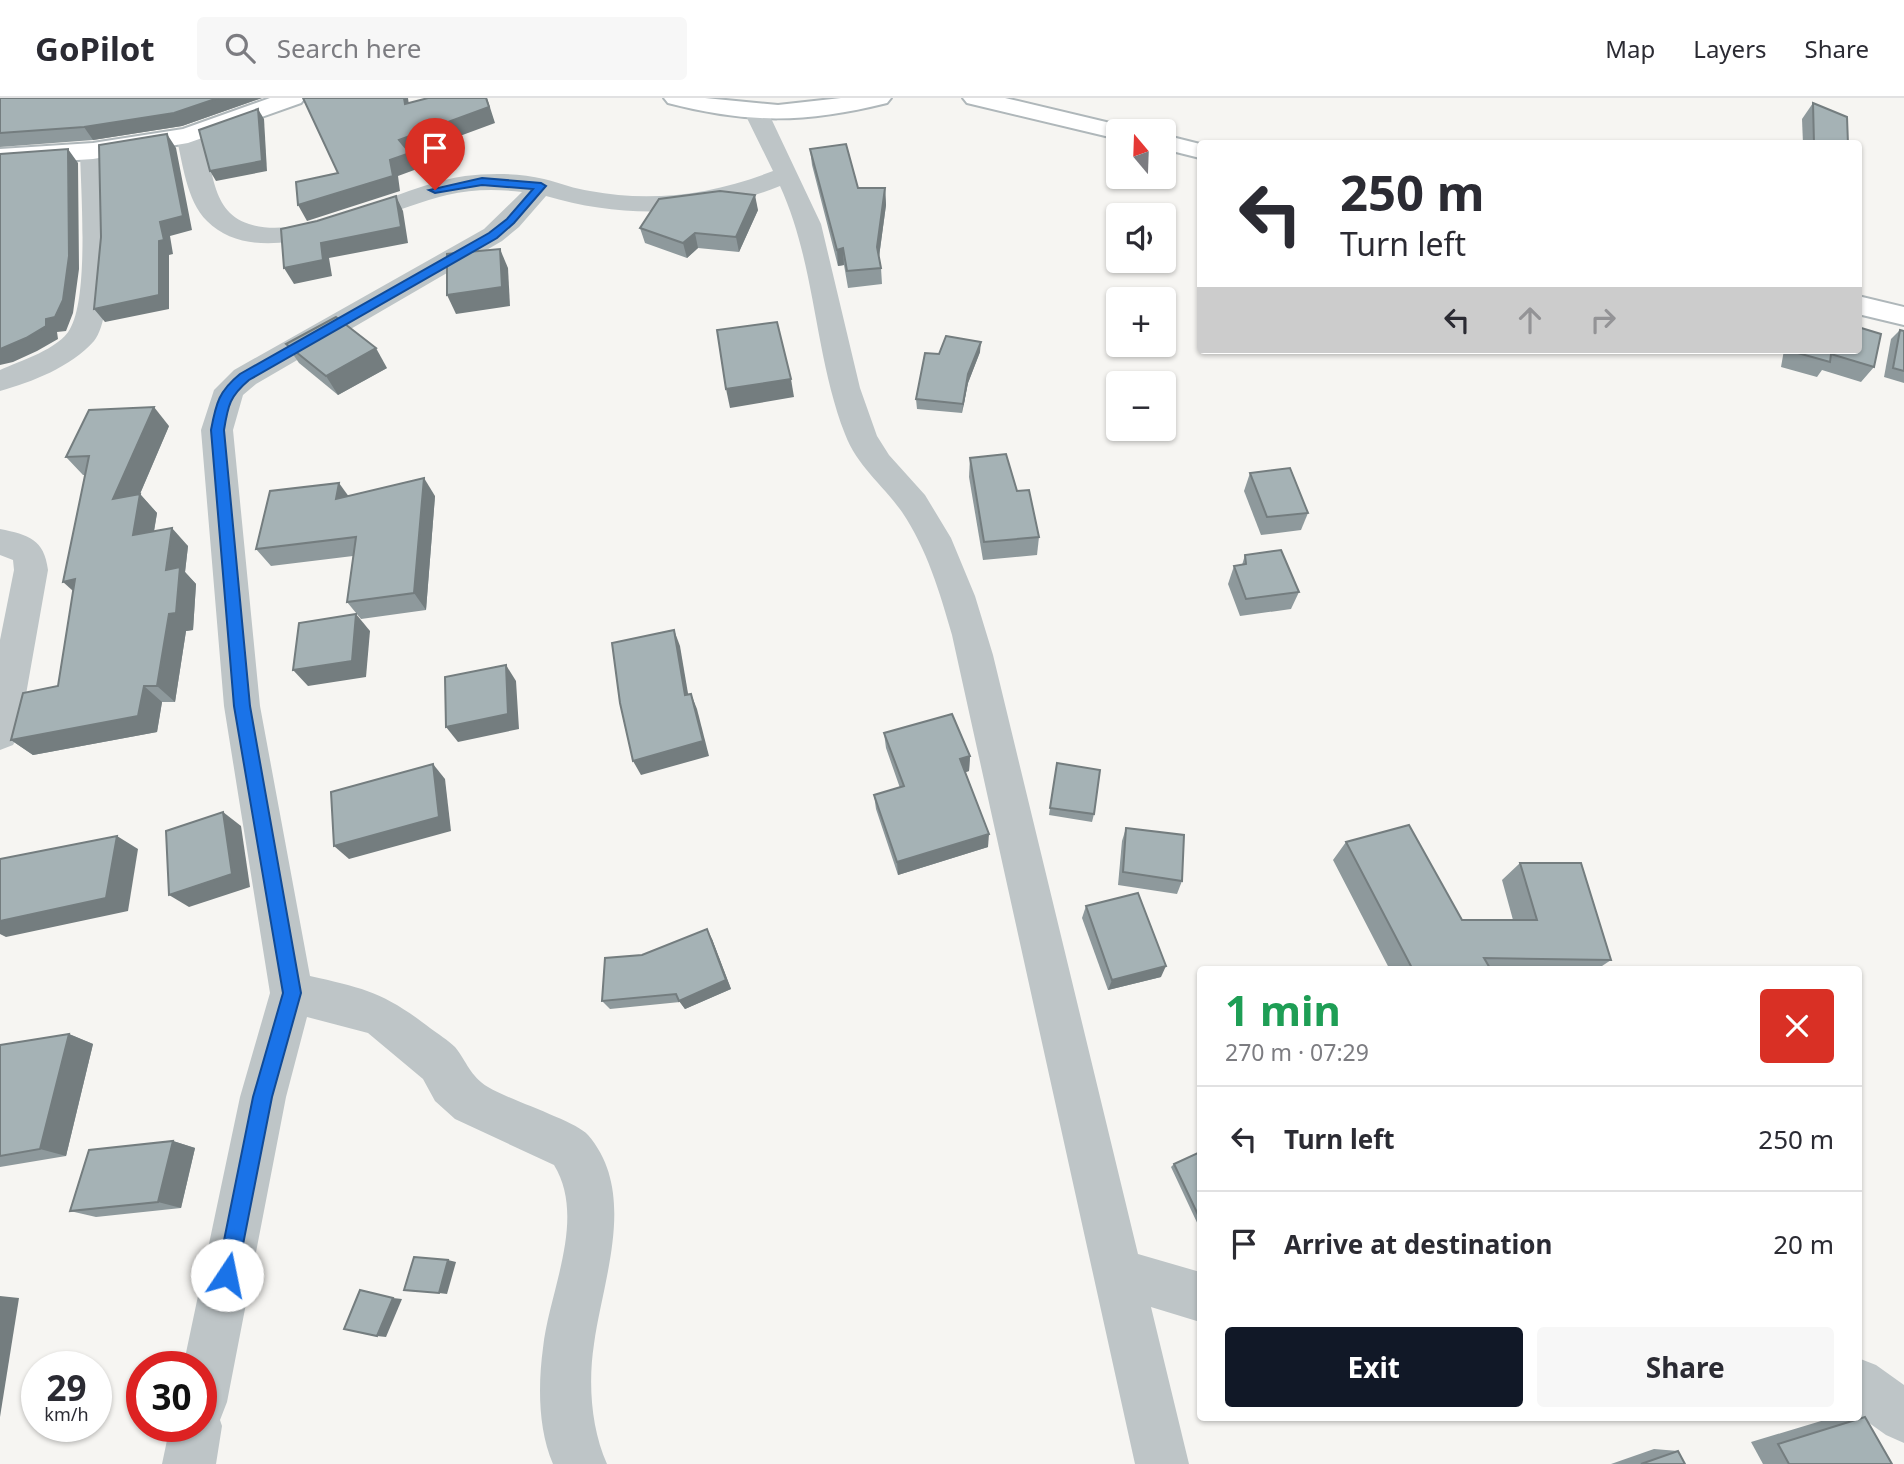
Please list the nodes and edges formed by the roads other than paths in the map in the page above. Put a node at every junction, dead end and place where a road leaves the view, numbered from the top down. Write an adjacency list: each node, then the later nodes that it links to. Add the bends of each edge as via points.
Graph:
1 (293, 98): 7 (main road)
2 (676, 98): 5 (main road)
3 (879, 98): 5 (main road, via 814,111)
4 (975, 98): 6 (main road)
5 (757, 114): 12 (street)
6 (1106, 129)
7 (188, 136): 10 (main road); 13 (street, via 208,204 218,217 252,234 279,235 332,224 456,185 509,182)
8 (1176, 145): 9 (main road)
9 (1197, 150)
10 (93, 151): 11 (main road); 16 (street, via 95,291 83,335 53,359)
11 (0, 157)
12 (785, 174): 13 (street, via 732,195 670,204 593,200); 20 (street, via 803,205 814,242 839,370 862,439 914,504 958,592)
13 (541, 186): 19 (street, via 493,235 266,362 229,390 222,406 217,430 242,706)
14 (1862, 306): 15 (main road)
15 (1904, 316)
16 (0, 381)
17 (0, 542): 18 (street, via 29,553 31,570)
18 (0, 734)
19 (292, 993): 22 (street, via 262,1097); 27 (street, via 361,1008 383,1018 439,1063 451,1085 471,1102 570,1149 583,1171 591,1209 568,1347 566,1405)
20 (1118, 1273): 21 (street); 28 (street)
21 (1197, 1296)
22 (211, 1351)
23 (1862, 1386): 24 (street)
24 (1904, 1417)
25 (193, 1442): 26 (street)
26 (189, 1464)
27 (580, 1464)
28 (1162, 1464)

